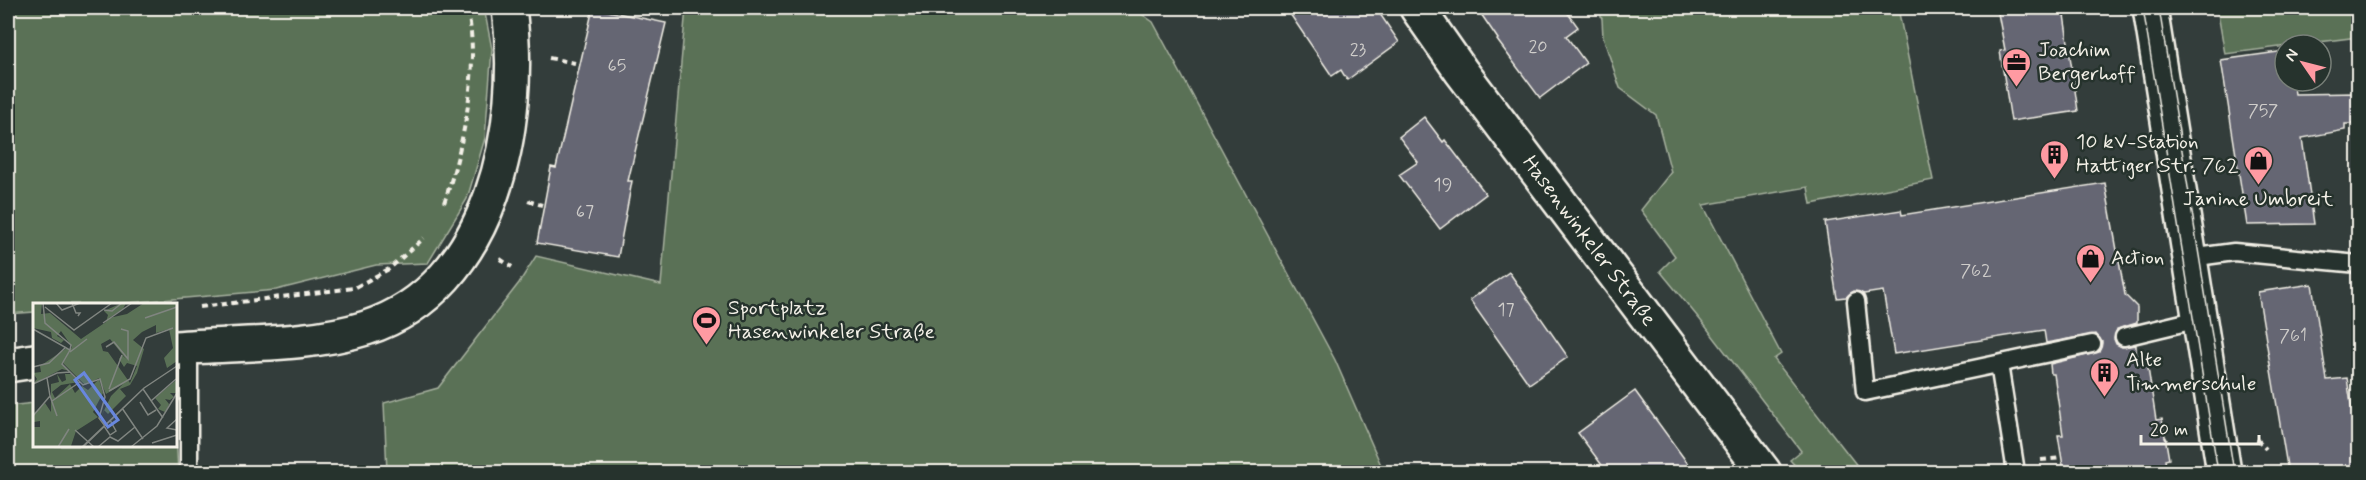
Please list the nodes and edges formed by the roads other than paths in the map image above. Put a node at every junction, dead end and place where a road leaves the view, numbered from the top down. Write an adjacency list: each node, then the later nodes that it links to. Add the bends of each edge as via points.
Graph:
1 (509, 8): 10 (street, via 513,74 507,130 488,207 458,261 408,308 357,330 321,338)
2 (1417, 8): 15 (street, Hasenwinkeler Straße)
3 (2150, 8): 4 (street)
4 (2190, 258): 5 (lane, via 2234,252); 7 (street)
5 (2358, 264)
6 (1856, 301): 12 (lane, via 1865,392)
7 (2199, 319): 8 (lane); 17 (street)
8 (2124, 337)
9 (2092, 344): 12 (lane)
10 (182, 347): 14 (lane)
11 (33, 361): 13 (street)
12 (1999, 364): 16 (lane)
13 (8, 365)
14 (189, 472)
15 (1764, 472)
16 (2016, 472)
17 (2224, 472)

